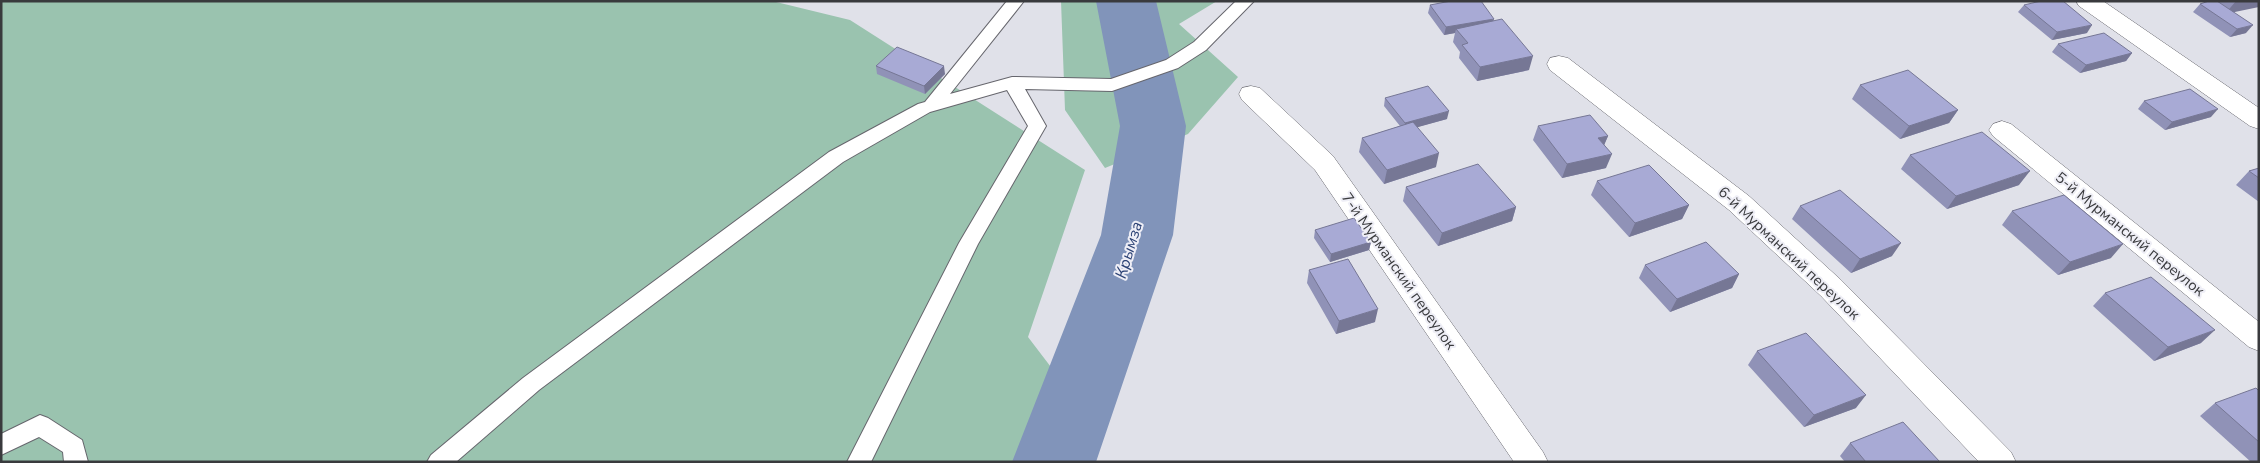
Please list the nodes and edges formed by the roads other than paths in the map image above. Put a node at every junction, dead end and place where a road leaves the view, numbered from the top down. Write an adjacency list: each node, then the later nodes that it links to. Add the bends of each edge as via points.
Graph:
1 (1016, 1): 7 (lane)
2 (1246, 1): 5 (lane, via 1200,46 1172,64 1112,85)
3 (2088, 1): 8 (street)
4 (1559, 64): 16 (street, 6-й Мурманский переулок, via 1739,203 1831,288)
5 (1012, 83): 7 (lane); 14 (lane, via 1037,126 969,243)
6 (1251, 94): 15 (street, 7-й Мурманский переулок, via 1324,164)
7 (932, 105): 13 (lane, via 836,157 531,384)
8 (2259, 120)
9 (2002, 130): 10 (street, 5-й Мурманский переулок)
10 (2259, 339)
11 (1, 445): 12 (lane, via 40,425 74,447)
12 (76, 462)
13 (439, 462)
14 (859, 462)
15 (1532, 462)
16 (2000, 462)

